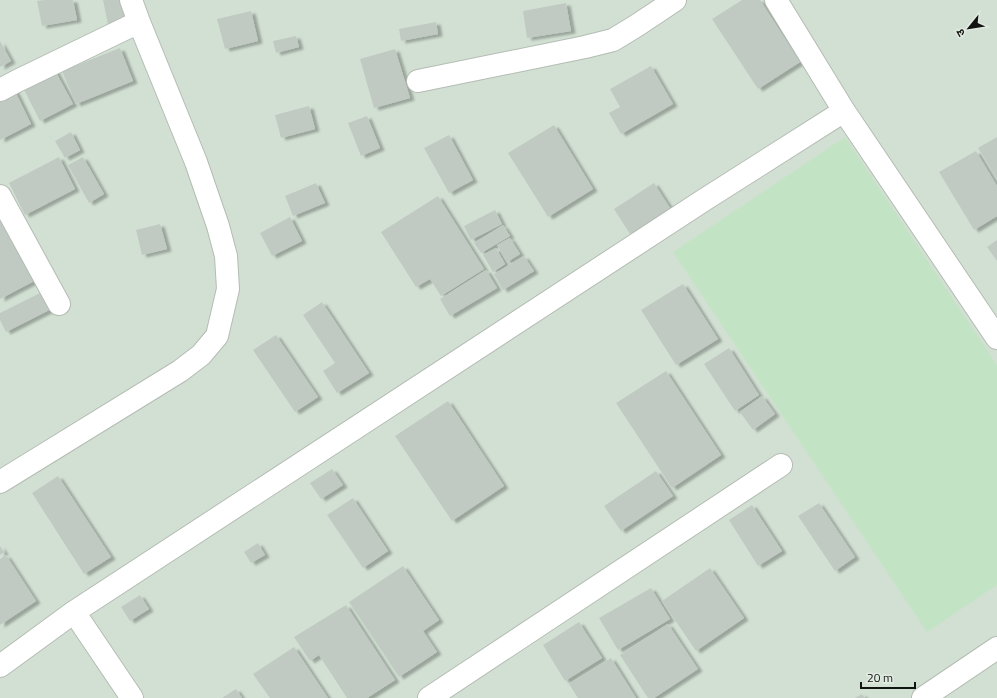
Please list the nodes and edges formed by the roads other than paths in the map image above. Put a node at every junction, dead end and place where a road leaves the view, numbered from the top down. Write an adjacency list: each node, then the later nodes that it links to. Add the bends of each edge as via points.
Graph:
1 (131, 0): 4 (street)
2 (675, 0): 5 (street, via 612,40)
3 (776, 0): 7 (street)
4 (139, 22): 6 (street); 12 (street, via 196,162 226,256 228,289 217,336 201,355 180,371)
5 (418, 81)
6 (0, 90)
7 (844, 111): 10 (street); 13 (street)
8 (0, 196): 9 (street)
9 (59, 304)
10 (997, 338)
11 (781, 465): 17 (street)
12 (0, 482)
13 (74, 612): 15 (street); 16 (street)
14 (997, 648): 18 (street)
15 (0, 666)
16 (132, 698)
17 (429, 698)
18 (923, 698)

